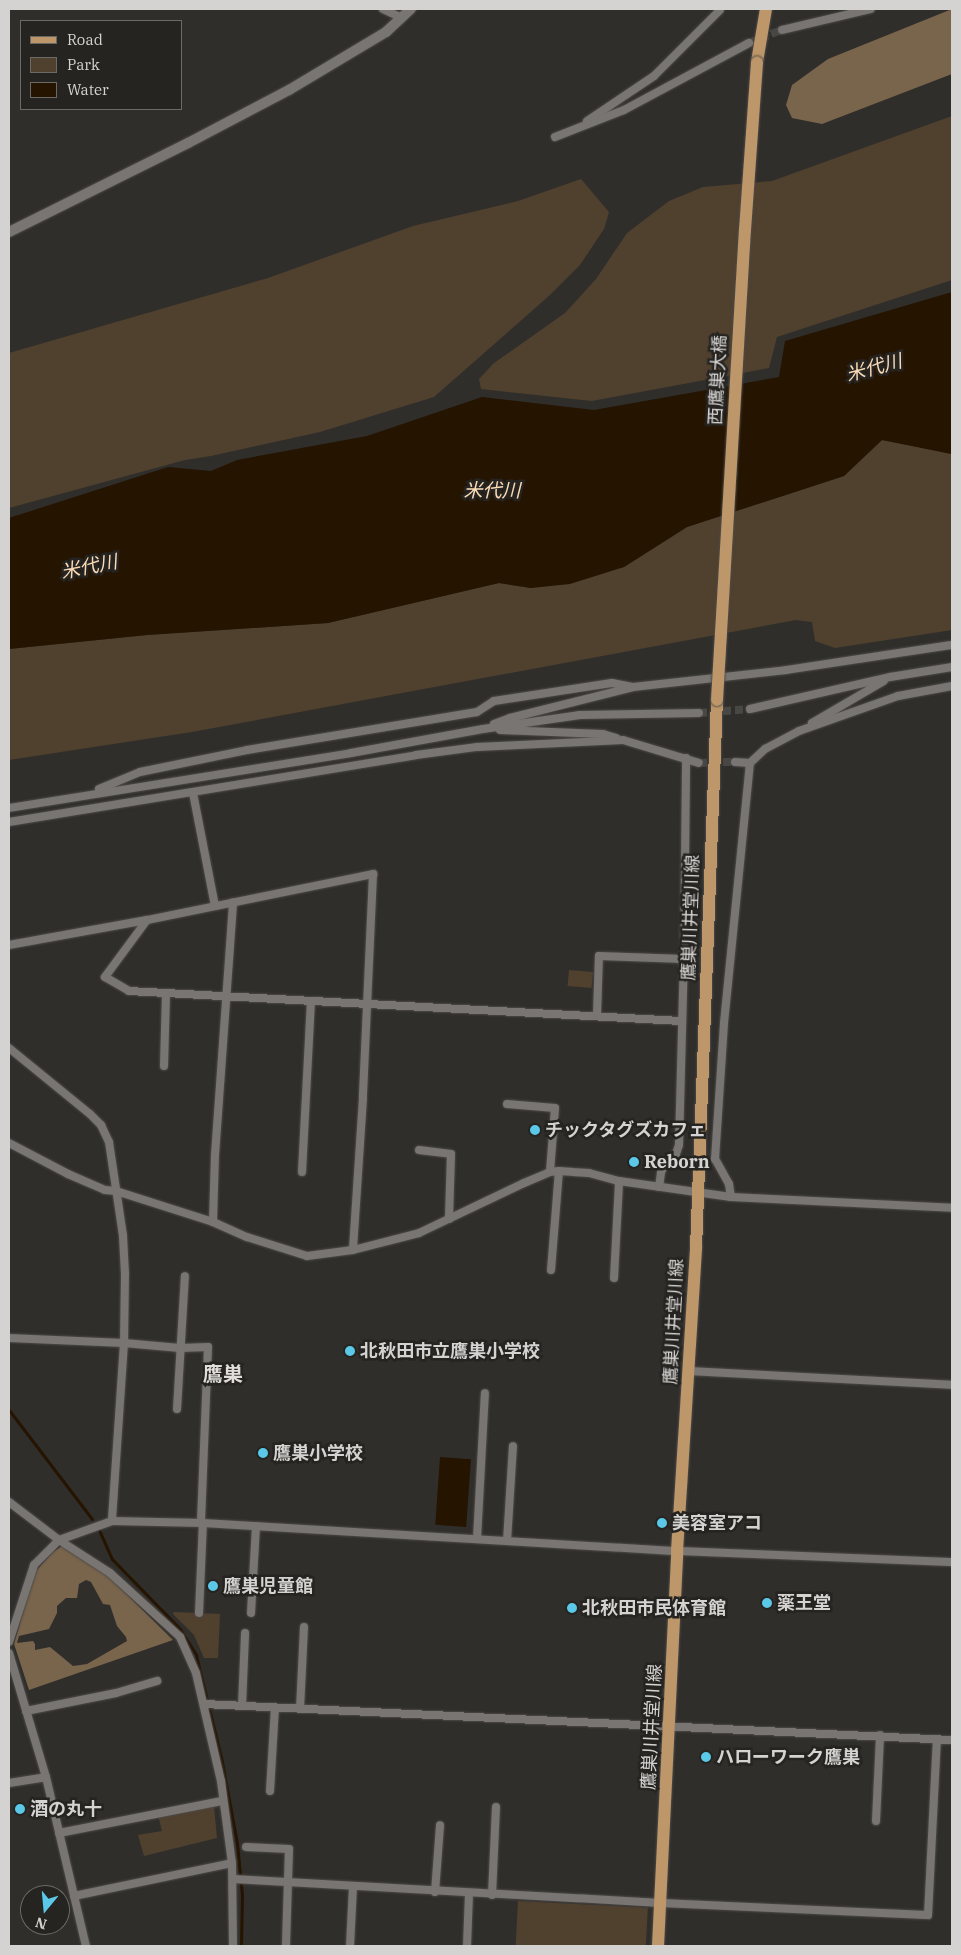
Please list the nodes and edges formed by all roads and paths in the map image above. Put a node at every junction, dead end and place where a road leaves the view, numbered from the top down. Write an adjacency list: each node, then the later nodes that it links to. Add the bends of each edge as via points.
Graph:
1 (383, 9): 6 (street)
2 (411, 9): 6 (street)
3 (766, 9): 15 (main road, 西鷹巣大橋, bridge, via 757,62 745,230)
4 (871, 9): 7 (street)
5 (720, 10): 8 (street, via 654,76 587,121 555,138 624,110)
6 (402, 18): 9 (street, via 386,32 289,90)
7 (782, 30)
8 (749, 43)
9 (9, 232)
10 (952, 644): 14 (street, via 786,670)
11 (952, 666): 12 (street)
12 (890, 677): 16 (street); 19 (street)
13 (952, 686): 19 (street, via 898,696)
14 (633, 687): 18 (street, via 510,718); 26 (street, via 612,683 494,701 477,712 247,750 140,772)
15 (717, 700): 50 (main road, 鷹巣川井堂川線)
16 (750, 709)
17 (699, 713): 18 (street, via 580,715)
18 (483, 729): 20 (street, via 603,734); 26 (street)
19 (800, 731): 24 (street, via 765,749)
20 (623, 740): 21 (street); 25 (street, via 477,747)
21 (686, 758): 22 (street); 33 (street)
22 (699, 762)
23 (735, 762): 24 (street)
24 (750, 763): 51 (street, via 724,1023 715,1160 729,1184)
25 (193, 793): 28 (street); 30 (street)
26 (89, 794): 27 (street)
27 (9, 808)
28 (9, 822)
29 (233, 903): 30 (street); 35 (street); 37 (street, via 373,874)
30 (215, 906): 31 (street)
31 (147, 920): 32 (street); 34 (street, via 105,977 130,991)
32 (9, 945)
33 (684, 959): 38 (street, via 599,956); 39 (street)
34 (166, 993): 35 (street); 41 (street)
35 (225, 996): 36 (street); 54 (street)
36 (311, 1001): 37 (street); 45 (street)
37 (367, 1005): 38 (street); 55 (street)
38 (597, 1015): 39 (street)
39 (682, 1021): 48 (street, via 679,1144 676,1154 661,1172)
40 (9, 1048): 49 (street, via 101,1125 109,1142)
41 (164, 1066)
42 (507, 1104): 46 (street, via 555,1108)
43 (9, 1143): 49 (street, via 68,1174)
44 (419, 1150): 53 (street, via 451,1154)
45 (302, 1172)
46 (555, 1172): 47 (street, via 589,1174); 53 (street); 56 (street)
47 (619, 1181): 48 (street); 58 (street)
48 (659, 1187): 50 (street)
49 (116, 1192): 54 (street); 60 (street, via 123,1236)
50 (698, 1193): 51 (street); 62 (main road, 鷹巣川井堂川線)
51 (731, 1197): 52 (street)
52 (952, 1208)
53 (449, 1219): 55 (street, via 419,1233)
54 (213, 1222): 55 (street, via 247,1237 307,1256)
55 (353, 1250)
56 (551, 1270)
57 (184, 1276): 61 (street)
58 (614, 1278)
59 (9, 1338): 60 (street)
60 (124, 1343): 61 (street); 68 (street)
61 (180, 1348): 65 (street); 69 (street, via 208,1347)
62 (688, 1371): 63 (street); 74 (main road, 鷹巣川井堂川線)
63 (952, 1384)
64 (485, 1393): 71 (street)
65 (177, 1409)
66 (513, 1446): 73 (street)
67 (9, 1502): 72 (street)
68 (112, 1520): 69 (street); 72 (street)
69 (202, 1523): 70 (street); 76 (street)
70 (256, 1526): 71 (street); 77 (street)
71 (477, 1539): 73 (street)
72 (59, 1540): 80 (street, via 34,1565); 83 (street, via 110,1573 180,1636 196,1673)
73 (507, 1540): 74 (street)
74 (677, 1551): 75 (street); 88 (main road, 鷹巣川井堂川線)
75 (952, 1562)
76 (199, 1613)
77 (251, 1613)
78 (304, 1627): 86 (street)
79 (245, 1633): 84 (street)
80 (9, 1642)
81 (9, 1653): 87 (street)
82 (158, 1681): 87 (street)
83 (204, 1704): 84 (street); 95 (street, via 221,1781)
84 (242, 1706): 85 (street)
85 (275, 1708): 86 (street); 94 (street)
86 (300, 1709): 88 (street)
87 (26, 1711): 92 (street)
88 (669, 1725): 89 (street); 109 (main road, 鷹巣川井堂川線)
89 (880, 1735): 90 (street); 97 (street)
90 (937, 1739): 91 (street); 109 (street, via 928,1915)
91 (952, 1740)
92 (46, 1777): 93 (street); 99 (street)
93 (9, 1783)
94 (270, 1791)
95 (222, 1801): 99 (street); 101 (street)
96 (496, 1806): 107 (street)
97 (876, 1821)
98 (440, 1825): 105 (street)
99 (59, 1833): 108 (street)
100 (246, 1847): 103 (street, via 289,1849)
101 (232, 1863): 102 (street); 108 (street)
102 (233, 1879): 103 (street); 111 (street)
103 (289, 1884): 104 (street); 112 (street)
104 (353, 1887): 105 (street); 113 (street)
105 (436, 1892): 106 (street)
106 (469, 1893): 107 (street); 114 (street)
107 (492, 1895): 109 (street)
108 (74, 1896): 110 (street)
109 (660, 1903): 115 (main road, 鷹巣川井堂川線)
110 (86, 1946)
111 (233, 1946)
112 (286, 1946)
113 (350, 1946)
114 (467, 1946)
115 (658, 1946)

